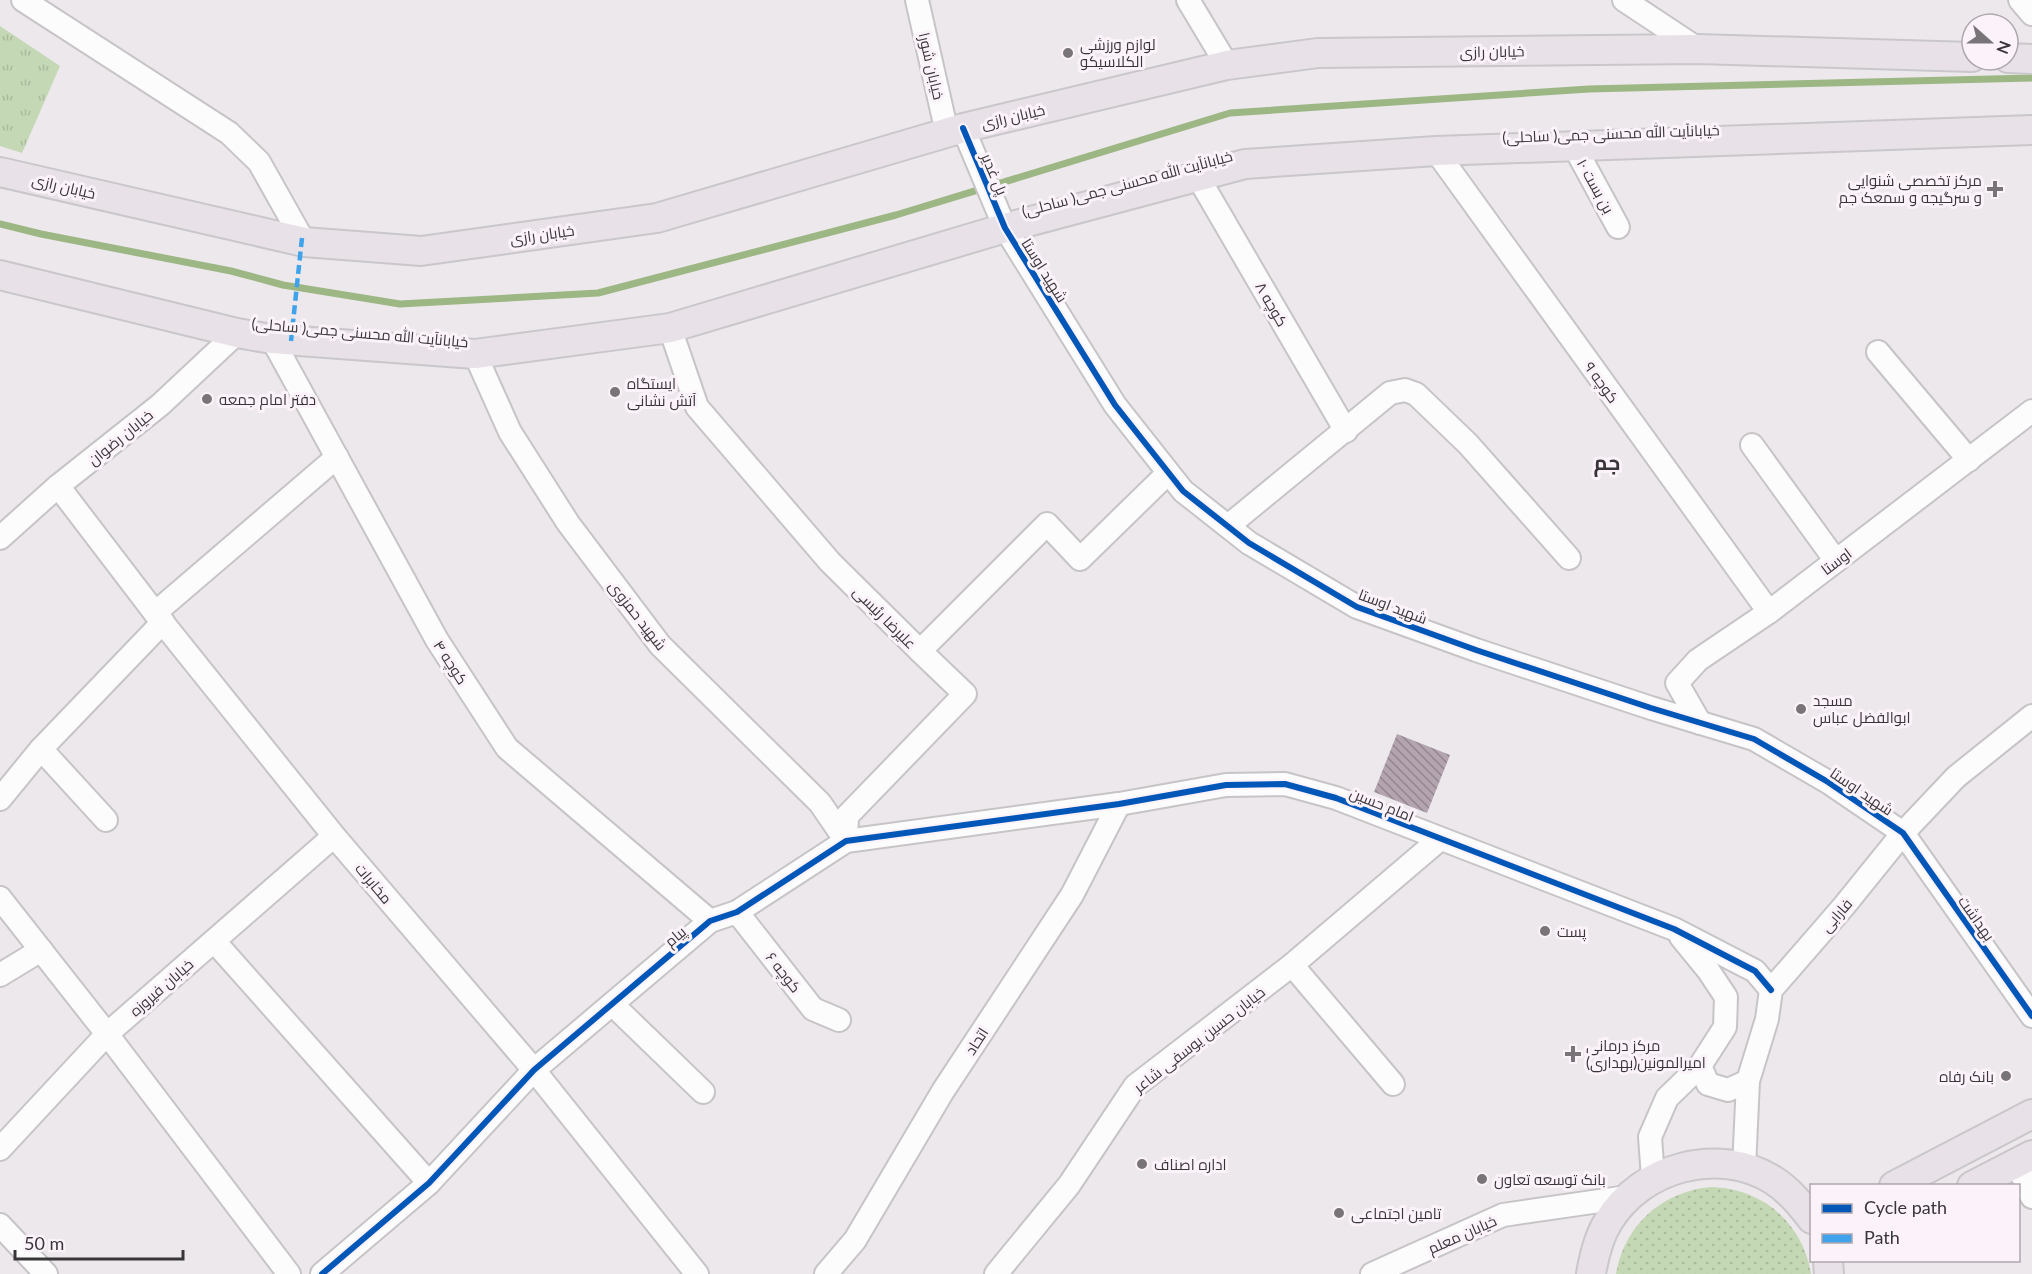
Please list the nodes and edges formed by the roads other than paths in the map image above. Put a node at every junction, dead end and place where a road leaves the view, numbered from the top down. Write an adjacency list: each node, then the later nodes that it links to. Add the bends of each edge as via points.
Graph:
1 (23, 0): 18 (street, via 229,133 259,162)
2 (917, 0): 11 (street, خیابان شورا)
3 (1188, 0): 9 (street)
4 (1624, 0): 7 (street)
5 (2020, 0): 6 (street)
6 (2032, 14)
7 (1698, 49): 8 (main road, خیابان رازی); 9 (main road, خیابان رازی, via 1317,53)
8 (1960, 57)
9 (1227, 65): 11 (main road, خیابان رازی)
10 (2032, 130): 12 (main road, خیابانآیت الله محسنی جمی( ساحلی))
11 (955, 131): 17 (street, پل غدیر); 18 (main road, خیابان رازی, via 657,218 421,251)
12 (1574, 146): 13 (main road, خیابانآیت الله محسنی جمی( ساحلی)); 16 (street, بن بست ۱۰)
13 (1436, 151): 15 (main road, خیابانآیت الله محسنی جمی( ساحلی), via 1245,164); 36 (street, کوچه ۹)
14 (0, 172): 18 (main road, خیابان رازی)
15 (1198, 177): 17 (main road, خیابانآیت الله محسنی جمی( ساحلی)); 26 (street, کوچه ۸)
16 (1618, 227)
17 (1005, 228): 20 (main road, خیابانآیت الله محسنی جمی( ساحلی)); 30 (street, شهید اوستا, via 1115,405)
18 (304, 242)
19 (0, 275): 21 (main road, خیابانآیت الله محسنی جمی( ساحلی))
20 (670, 328): 24 (main road, خیابانآیت الله محسنی جمی( ساحلی)); 38 (street, علیرضا رئیسی, via 697,407 830,562)
21 (237, 333): 22 (main road, خیابانآیت الله محسنی جمی( ساحلی)); 31 (street, خیابان رضوان, via 160,405)
22 (272, 339): 24 (main road, خیابانآیت الله محسنی جمی( ساحلی)); 28 (street, کوچه ۴)
23 (1878, 352): 29 (street)
24 (476, 354): 48 (street, شهید حمزوی, via 510,432 568,523 660,645 820,803)
25 (2032, 411): 29 (street, اوستا)
26 (1347, 431): 32 (street); 34 (street, via 1390,393 1405,390 1416,394 1468,444)
27 (1752, 445): 35 (street)
28 (337, 457): 37 (street); 51 (street, کوچه ۴, via 437,640 507,748)
29 (1969, 460): 35 (street, اوستا)
30 (1168, 473): 32 (street, شهید اوستا, via 1183,491); 38 (street, علیرضا رئیسی, via 1080,559 1047,524)
31 (58, 486): 33 (street, خیابان رضوان); 37 (street, مخابرات)
32 (1228, 526): 40 (street, شهید اوستا, via 1249,543 1357,607 1486,654)
33 (0, 538)
34 (1569, 558)
35 (1836, 561): 36 (street, اوستا)
36 (1769, 612): 40 (street, اوستا, via 1698,660 1677,683)
37 (159, 617): 41 (street); 46 (street, مخابرات)
38 (920, 651): 48 (street, via 965,694 847,816)
39 (2032, 716): 45 (street, فارابی, via 1956,777)
40 (1700, 723): 45 (street, شهید اوستا, via 1754,740 1828,782)
41 (40, 749): 42 (street); 44 (street)
42 (0, 799)
43 (1119, 804): 47 (street, امام حسین, via 1226,785 1285,784 1336,798); 48 (street, امام حسین); 84 (street, اتحاد, via 1072,895 943,1091 855,1240)
44 (106, 819)
45 (1903, 833): 57 (street, فارابی); 58 (street, بهداشت)
46 (334, 836): 53 (street, خیابان فیروزه); 64 (street, مخابرات)
47 (1440, 839): 52 (street, امام حسین); 55 (street, خیابان حسین یوسفی شاعر)
48 (846, 841): 50 (street, پیام)
49 (0, 898): 54 (street)
50 (737, 912): 51 (street, پیام); 61 (street, کوچه ۶, via 813,1009)
51 (710, 921): 59 (street, پیام)
52 (1674, 929): 57 (street, امام حسین, via 1755,971); 63 (street, via 1726,997 1725,1027)
53 (214, 940): 62 (street, خیابان فیروزه); 73 (street)
54 (41, 950): 56 (street); 62 (street)
55 (1292, 965): 66 (street); 85 (street, خیابان حسین یوسفی شاعر, via 1135,1086 1069,1185)
56 (0, 975)
57 (1771, 990): 65 (street, via 1767,1019)
58 (2025, 990): 60 (street, بهداشت)
59 (612, 1004): 64 (street, پیام); 67 (street)
60 (2032, 1016)
61 (839, 1020)
62 (107, 1034): 69 (street, خیابان فیروزه); 81 (street)
63 (1700, 1066): 65 (street, via 1708,1084 1728,1090); 72 (street, via 1667,1098 1650,1137)
64 (534, 1070): 73 (street, پیام); 83 (street, مخابرات)
65 (1748, 1081): 71 (street)
66 (1393, 1084)
67 (703, 1092)
68 (2032, 1114): 74 (main road)
69 (0, 1149)
70 (2024, 1159): 75 (main road); 77 (street)
71 (1744, 1168): 72 (main road, via 1713,1163 1682,1167); 78 (main road, via 1773,1180)
72 (1653, 1178): 76 (main road)
73 (429, 1183): 82 (street, پیام)
74 (1896, 1184)
75 (1974, 1184)
76 (1627, 1197): 86 (street, خیابان معلم, via 1503,1215); 87 (main road, via 1608,1222 1595,1251)
77 (2032, 1197)
78 (1807, 1206)
79 (0, 1225): 80 (street)
80 (45, 1274)
81 (289, 1274)
82 (322, 1274)
83 (697, 1274)
84 (826, 1274)
85 (996, 1274)
86 (1372, 1274)
87 (1591, 1274)

